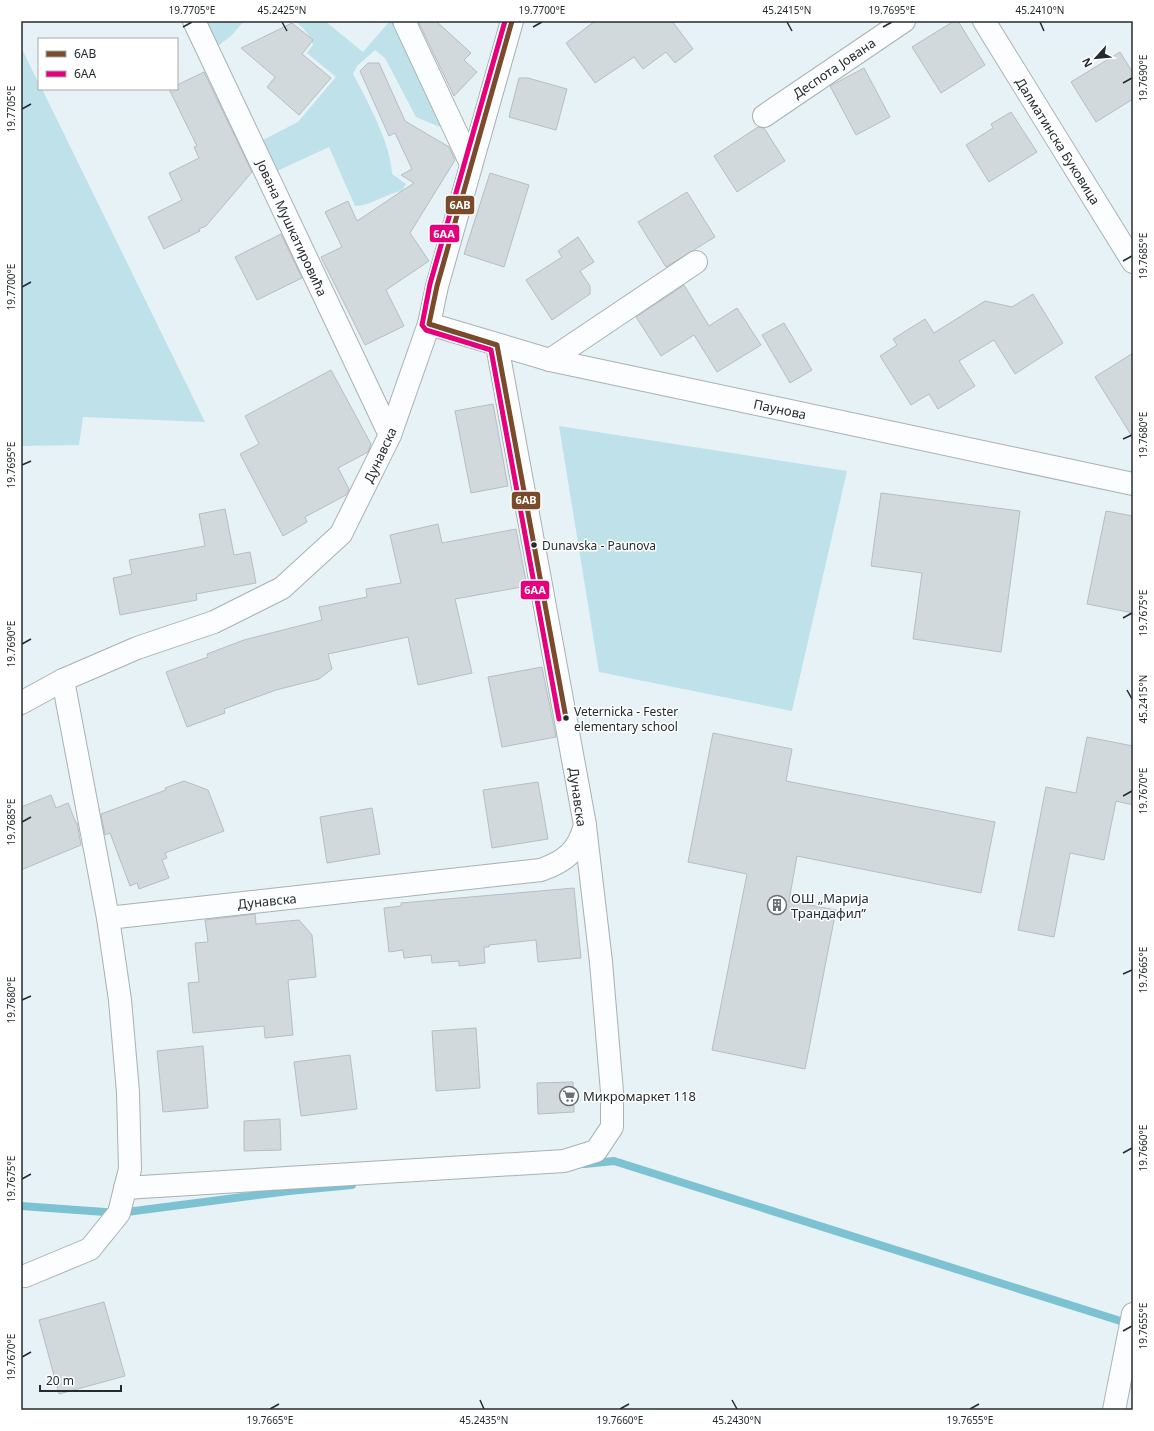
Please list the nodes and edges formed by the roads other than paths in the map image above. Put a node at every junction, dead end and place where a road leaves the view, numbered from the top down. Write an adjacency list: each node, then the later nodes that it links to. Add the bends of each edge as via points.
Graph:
1 (194, 21): 13 (street, Јована Мушкатировића)
2 (404, 21): 7 (street)
3 (512, 21): 7 (street, Дунавска)
4 (904, 21): 6 (street, Деспота Јована)
5 (984, 21): 9 (street, Далматинска Буковица)
6 (764, 116)
7 (472, 164): 10 (street, Дунавска, via 436,286)
8 (696, 262): 12 (street)
9 (1133, 262)
10 (429, 324): 11 (street, Паунова); 13 (street, Дунавска)
11 (497, 345): 12 (street, Паунова); 17 (street, Дунавска)
12 (550, 360): 14 (street, Паунова)
13 (390, 435): 15 (street, Дунавска, via 341,534 282,588 214,622 137,648)
14 (1133, 484)
15 (63, 680): 16 (street, Дунавска); 18 (street)
16 (21, 703)
17 (585, 825): 18 (street, Дунавска, via 573,852 559,864 541,870); 19 (street, via 601,962 612,1092 612,1127 596,1151 564,1161)
18 (108, 918): 19 (street, via 120,1000 128,1092 130,1169)
19 (125, 1188): 20 (street, via 119,1213 90,1249)
20 (25, 1276)
21 (1133, 1314): 22 (street)
22 (1114, 1410)

